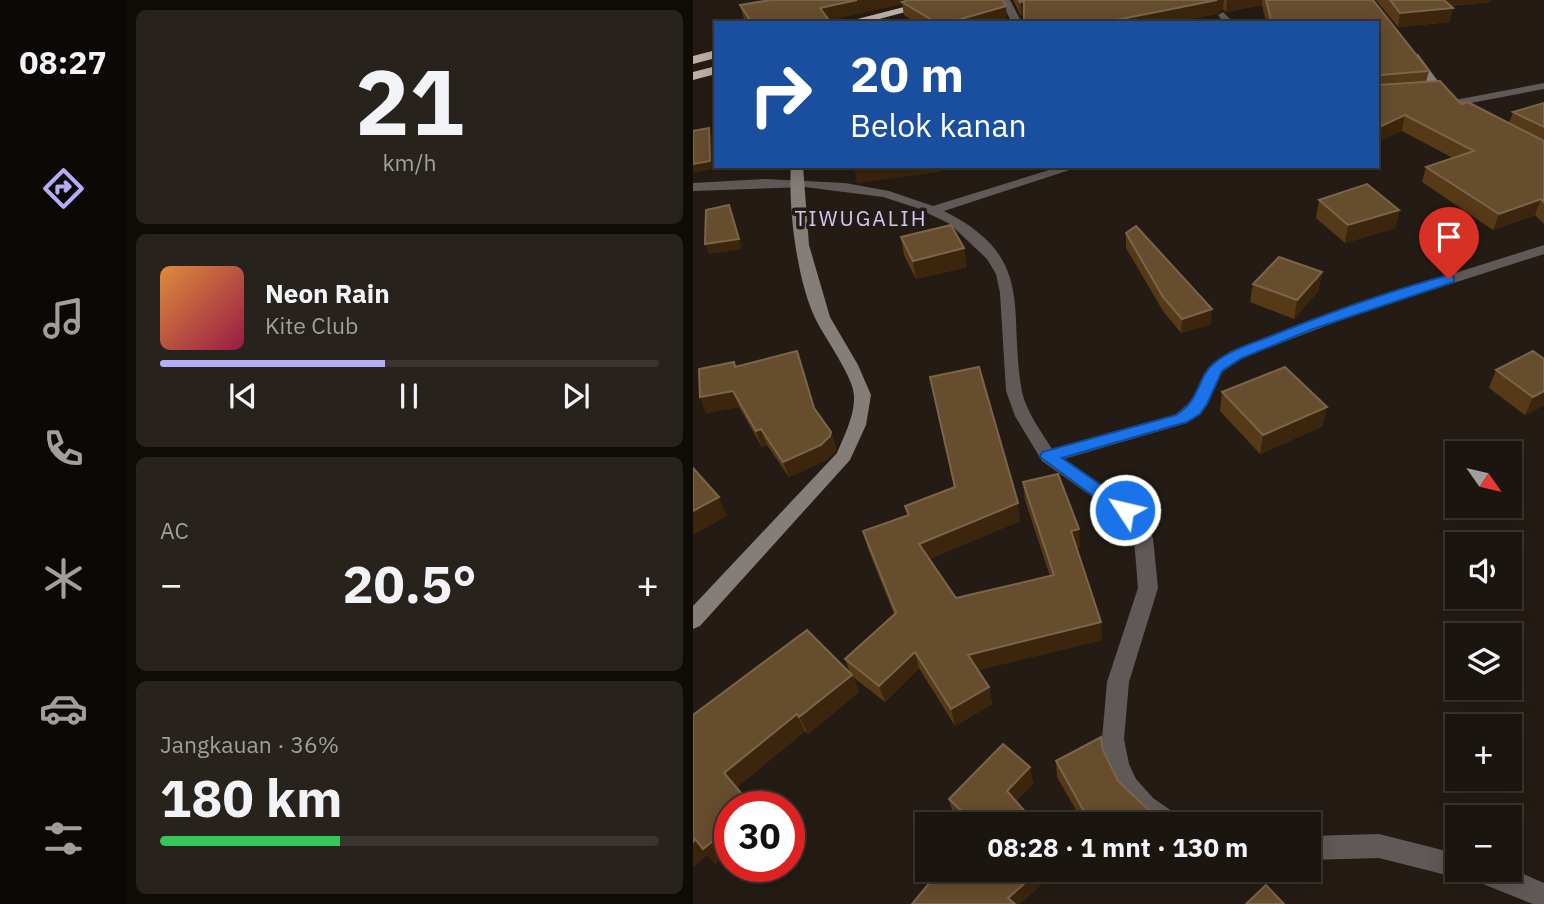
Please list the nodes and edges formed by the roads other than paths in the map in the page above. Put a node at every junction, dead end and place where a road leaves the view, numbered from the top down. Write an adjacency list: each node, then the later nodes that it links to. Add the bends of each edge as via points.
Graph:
1 (945, 0): 4 (highway)
2 (965, 0): 5 (highway)
3 (1005, 0): 6 (street)
4 (856, 21)
5 (885, 21)
6 (1016, 21)
7 (1407, 47): 12 (street, via 1433,90 1460,107)
8 (714, 55): 9 (highway)
9 (693, 60)
10 (714, 71): 11 (highway)
11 (693, 76)
12 (1544, 86)
13 (1070, 168): 16 (street)
14 (797, 174): 15 (street); 16 (street); 19 (street, via 802,245 815,296 863,395 857,425 844,456)
15 (693, 187)
16 (933, 210): 18 (street, via 976,238 1001,269 1010,319 1014,391)
17 (1544, 249): 18 (street, via 1308,326 1237,354 1216,368 1202,401 1181,419)
18 (1048, 457): 20 (street, via 1125,510 1143,538 1148,588 1118,682 1113,739 1128,787)
19 (693, 620)
20 (1153, 812)
21 (1321, 848): 22 (street, via 1379,846)
22 (1445, 863)
23 (1513, 882): 24 (street)
24 (1544, 896)

